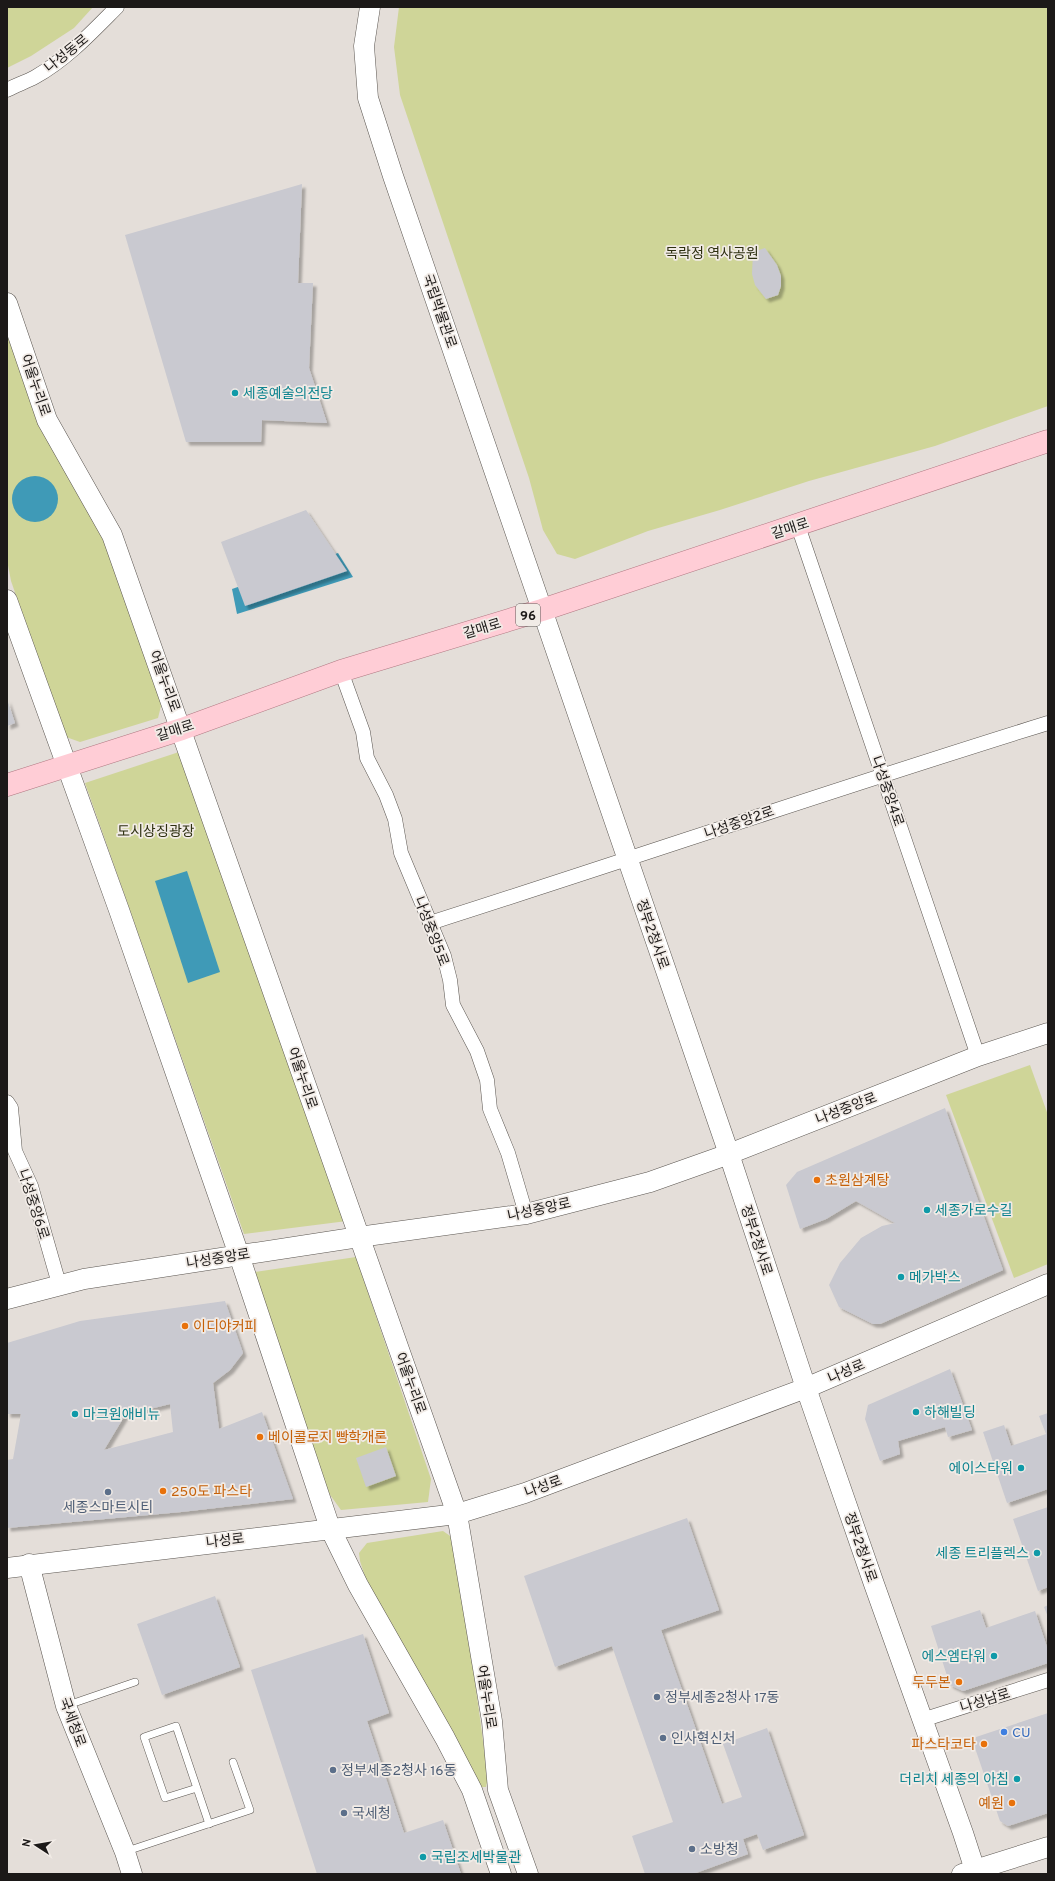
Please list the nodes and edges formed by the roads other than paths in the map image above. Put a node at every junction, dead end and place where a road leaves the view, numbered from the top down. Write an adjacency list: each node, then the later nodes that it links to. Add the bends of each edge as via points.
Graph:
1 (117, 7): 3 (street, 나성동로, via 58,62)
2 (370, 7): 8 (street, 국립박물관로, via 364,46 368,98)
3 (7, 90)
4 (7, 303): 11 (street, 어울누리로, via 47,420 112,535)
5 (1048, 441): 6 (main road, 갈매로 / 96)
6 (798, 526): 8 (main road, 갈매로 / 96); 13 (street, 나성중앙4로)
7 (7, 600): 12 (street)
8 (542, 610): 9 (main road, 갈매로 / 96); 15 (street, 정부2청사로)
9 (341, 671): 11 (main road, 갈매로 / 96); 16 (street, 나성중앙5로, via 363,732 367,758 396,819 401,853)
10 (1048, 723): 13 (street, 나성중앙2로)
11 (182, 729): 12 (main road, 갈매로 / 96); 22 (street, 어울누리로)
12 (65, 765): 14 (main road, 갈매로 / 96); 23 (street, via 119,910)
13 (882, 774): 15 (street, 나성중앙2로); 18 (street, 나성중앙4로)
14 (7, 785)
15 (627, 860): 16 (street, 나성중앙2로); 20 (street, 정부2청사로)
16 (430, 922): 21 (street, 나성중앙5로, via 444,956 453,1005 477,1051 487,1080 490,1109 508,1153)
17 (1048, 1033): 18 (street, 나성중앙로)
18 (978, 1056): 20 (street, 나성중앙로)
19 (7, 1102): 24 (street, 나성중앙6로, via 11,1108 15,1151 31,1186)
20 (729, 1154): 21 (street, 나성중앙로, via 650,1182); 27 (street, 정부2청사로)
21 (526, 1214): 22 (street, 나성중앙로)
22 (359, 1237): 23 (street, 나성중앙로); 28 (street, 어울누리로)
23 (239, 1255): 24 (street, 나성중앙로); 29 (street)
24 (59, 1284): 26 (street, 나성중앙로)
25 (1048, 1284): 27 (street, 나성로)
26 (7, 1299)
27 (806, 1388): 28 (street, 나성로, via 525,1493); 35 (street, 정부2청사로)
28 (457, 1514): 29 (street, 나성로); 44 (street, 어울누리로, via 492,1721 498,1790)
29 (330, 1528): 30 (street, 나성로); 43 (street, via 358,1585 472,1790)
30 (29, 1564): 31 (street, 나성로); 34 (street, 국세청로)
31 (7, 1568)
32 (1048, 1680): 35 (street, 나성남로)
33 (135, 1682): 34 (lane)
34 (66, 1706): 40 (street, 국세청로)
35 (922, 1720): 41 (street, 정부2청사로, via 963,1833)
36 (233, 1762): 38 (lane, via 250,1810)
37 (197, 1788): 37 (lane, via 176,1726 144,1737 165,1798); 38 (lane)
38 (209, 1824): 40 (lane)
39 (1048, 1847): 41 (street)
40 (124, 1852): 42 (street, 국세청로)
41 (968, 1872)
42 (132, 1874)
43 (501, 1874)
44 (528, 1874)

